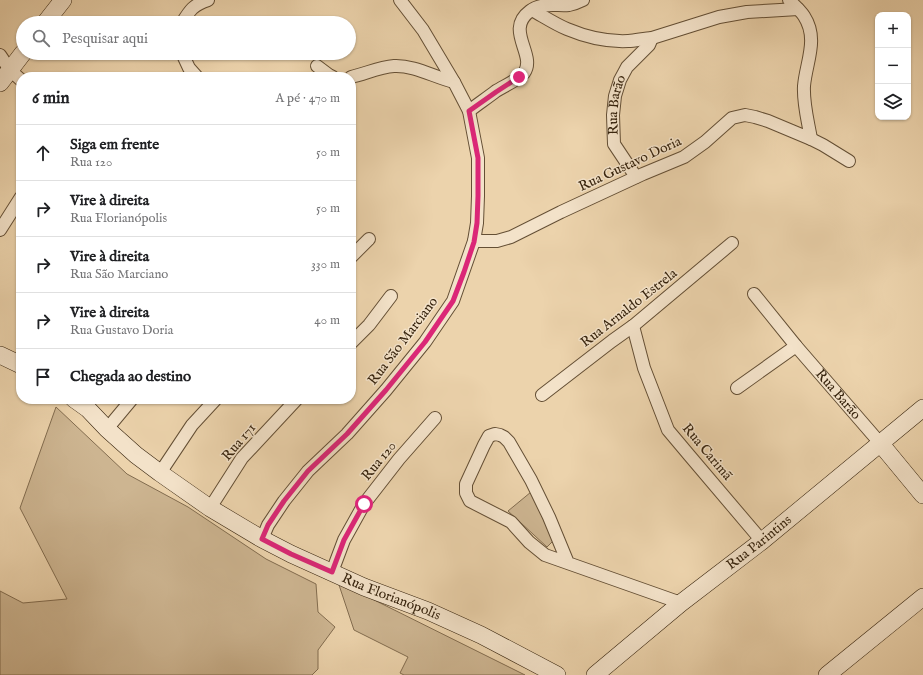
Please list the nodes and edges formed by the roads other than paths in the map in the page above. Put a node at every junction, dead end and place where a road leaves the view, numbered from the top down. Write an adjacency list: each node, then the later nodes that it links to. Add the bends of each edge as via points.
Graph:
1 (63, 0): 7 (street)
2 (208, 0): 8 (street, via 189,10)
3 (400, 0): 18 (street, Rua São Marciano, via 423,30)
4 (583, 0): 6 (street, via 569,5 550,4)
5 (793, 4): 9 (street, via 719,17); 20 (street, via 804,17 811,36 804,101)
6 (532, 10): 9 (street, via 567,29 590,37 629,42); 19 (street, via 524,16 520,26 527,59 524,72)
7 (50, 16)
8 (186, 16)
9 (652, 38): 22 (street, Rua Barão, via 650,45 627,66 615,96 614,144)
10 (0, 55): 17 (street)
11 (19, 60): 17 (street)
12 (185, 60): 14 (street)
13 (317, 66): 15 (street)
14 (192, 72)
15 (324, 72)
16 (356, 75): 18 (street, via 394,66 411,68)
17 (10, 78)
18 (454, 82): 19 (street, Rua São Marciano)
19 (469, 111): 26 (street, Rua São Marciano, via 478,158 477,223)
20 (811, 139): 21 (street, Rua Gustavo Doria); 22 (street, Rua Gustavo Doria, via 768,121 745,115 732,118 684,157)
21 (849, 161)
22 (636, 177): 26 (street, Rua Gustavo Doria, via 511,237 497,241)
23 (16, 205): 24 (street)
24 (0, 230)
25 (369, 239): 28 (street)
26 (474, 242): 49 (street, Rua São Marciano, via 453,301 425,342 347,434 308,471 284,501)
27 (732, 243): 31 (street, Rua Arnaldo Estrela)
28 (356, 252)
29 (754, 294): 33 (street, Rua Barão)
30 (391, 296): 32 (street)
31 (633, 326): 37 (street, Rua Arnaldo Estrela); 50 (street, Rua Carimã, via 644,368 668,430)
32 (356, 338)
33 (796, 346): 36 (street); 45 (street, Rua Barão)
34 (0, 355): 35 (street)
35 (16, 363)
36 (737, 388)
37 (542, 395)
38 (81, 404): 44 (street, Rua Florianópolis)
39 (128, 404): 44 (street)
40 (211, 404): 46 (street, via 192,425)
41 (292, 404): 48 (street, Rua 171, via 242,458)
42 (923, 408): 45 (street, Rua Parintins)
43 (435, 418): 52 (street, Rua 120, via 364,504 344,540)
44 (107, 429): 46 (street, Rua Florianópolis)
45 (880, 443): 47 (street, Rua Barão); 50 (street, Rua Parintins)
46 (160, 473): 48 (street, Rua Florianópolis)
47 (923, 495)
48 (210, 508): 49 (street, Rua Florianópolis)
49 (262, 539): 52 (street, Rua Florianópolis)
50 (762, 541): 54 (street, Rua Parintins)
51 (568, 563): 51 (street, via 550,517 509,442 500,435 489,436 466,484 466,493 470,501 512,522 529,542 545,555); 54 (street)
52 (332, 572): 55 (street, Rua Florianópolis, via 481,635)
53 (923, 597): 57 (street)
54 (681, 603): 56 (street, Rua Parintins)
55 (557, 675)
56 (595, 675)
57 (827, 675)

